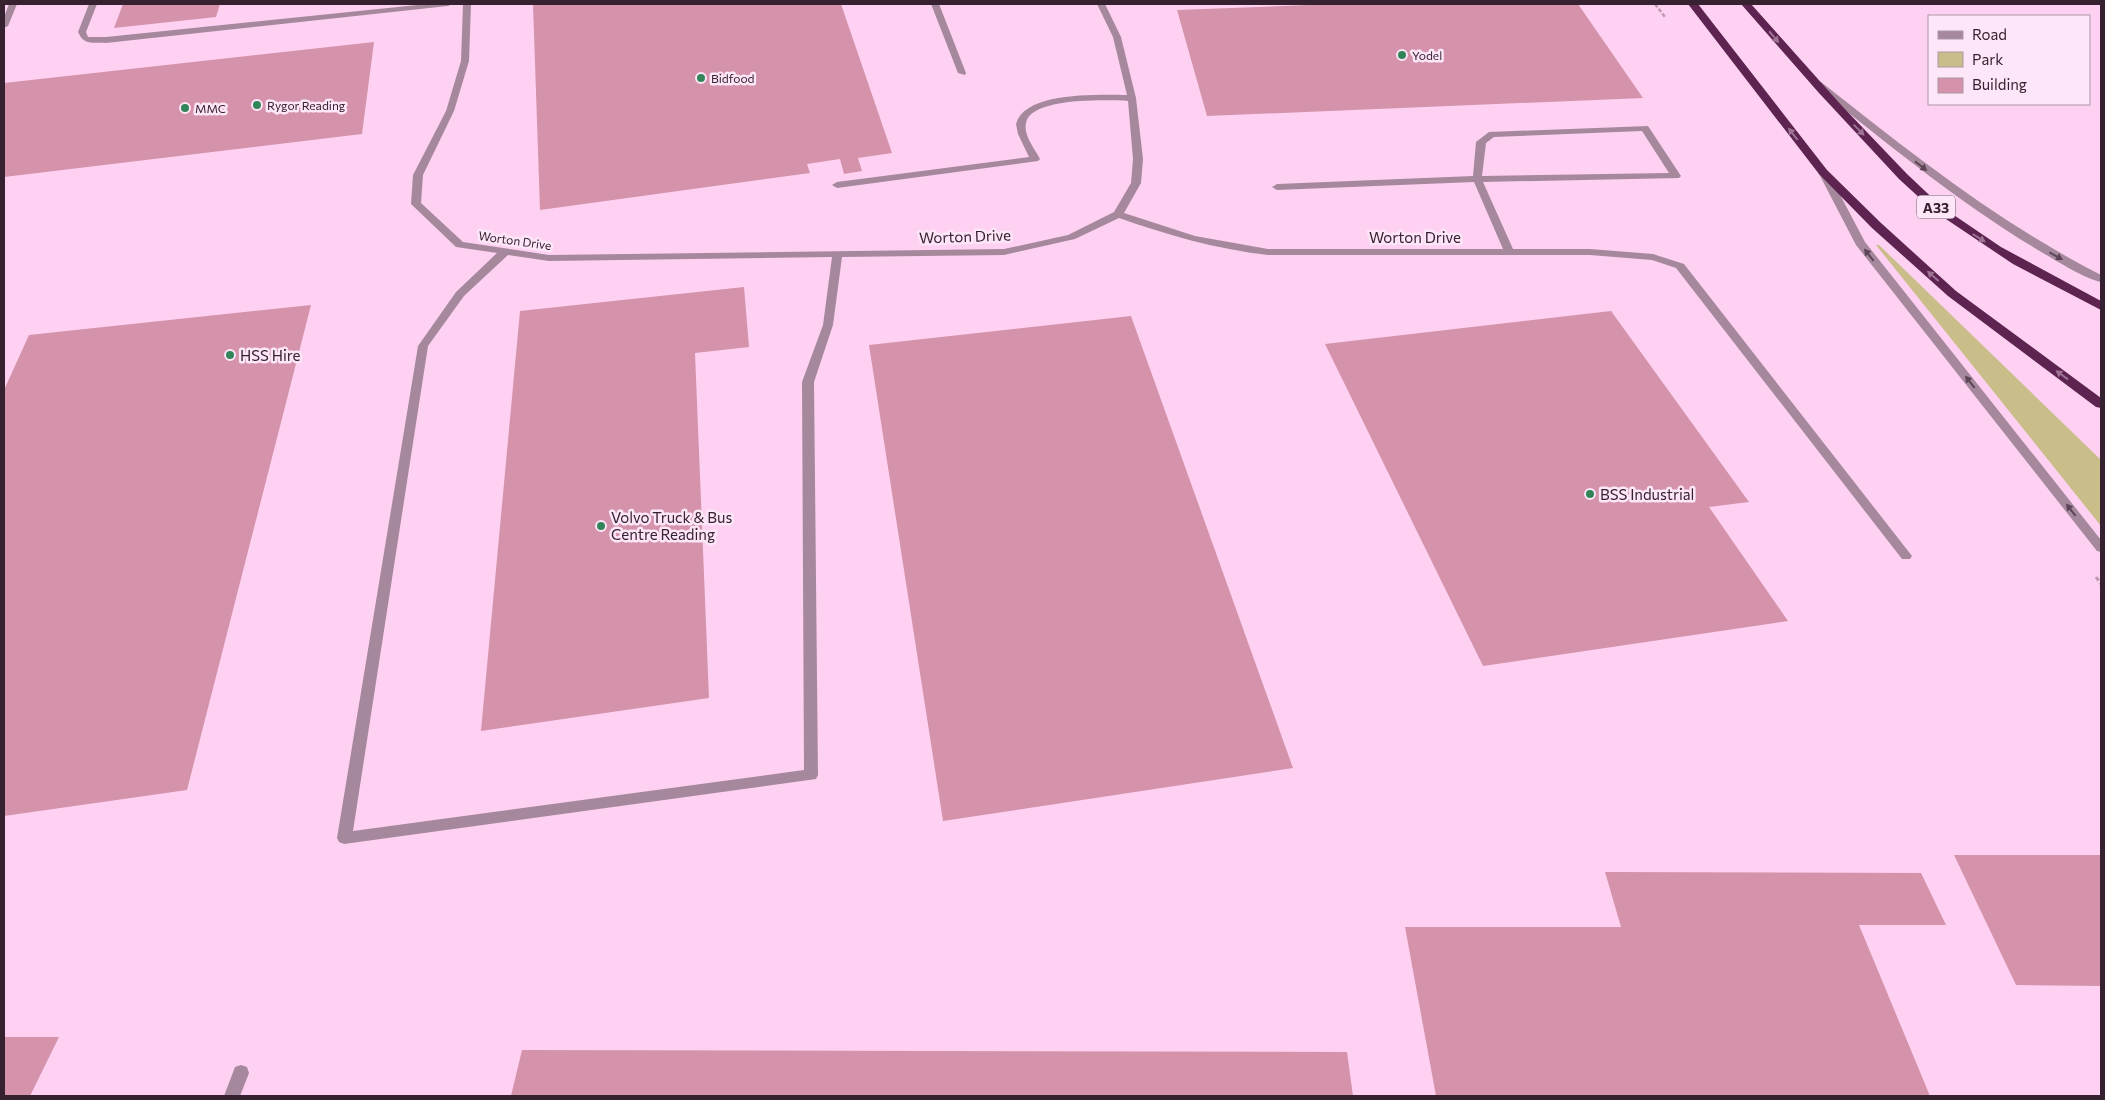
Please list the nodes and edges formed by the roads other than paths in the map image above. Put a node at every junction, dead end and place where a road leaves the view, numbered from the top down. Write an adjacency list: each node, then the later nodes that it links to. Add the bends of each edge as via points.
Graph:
1 (13, 4): 9 (street)
2 (93, 4): 3 (street, via 82,32 85,39 106,40)
3 (448, 4)
4 (467, 4): 18 (street, Worton Drive, via 465,62 450,111 418,175 416,204 460,244)
5 (935, 4): 11 (street)
6 (1101, 4): 12 (street, via 1118,38)
7 (1693, 4): 13 (highway, one-way to 7)
8 (1746, 4): 10 (highway, A33, one-way to 10)
9 (4, 26)
10 (1801, 70): 21 (street, one-way to 21, via 1979,209); 22 (highway, A33, one-way to 22, via 1936,207 2008,256)
11 (962, 73)
12 (1132, 98): 15 (street, via 1056,102 1028,112 1021,126 1036,159); 17 (street, via 1138,159 1136,183)
13 (1823, 172): 23 (highway, one-way to 13, via 1971,309 1888,237); 24 (street, one-way to 13, via 1860,243)
14 (1477, 179): 14 (street, via 1606,177 1676,176 1645,128 1492,134 1481,142); 16 (street); 19 (street)
15 (836, 184)
16 (1277, 186)
17 (1118, 214): 19 (street, Worton Drive, via 1188,238 1268,252); 20 (street, Worton Drive, via 1071,236 1004,252)
18 (506, 251): 20 (street, Worton Drive, via 549,258); 20 (street, via 460,294 423,346 344,838 811,775 808,382 828,325)
19 (1509, 252): 25 (street, Worton Drive, via 1590,252 1653,257 1680,266)
20 (837, 254)
21 (2101, 279)
22 (2101, 306)
23 (2101, 404)
24 (2101, 548)
25 (1906, 556)
26 (242, 1073): 27 (street)
27 (232, 1096)

